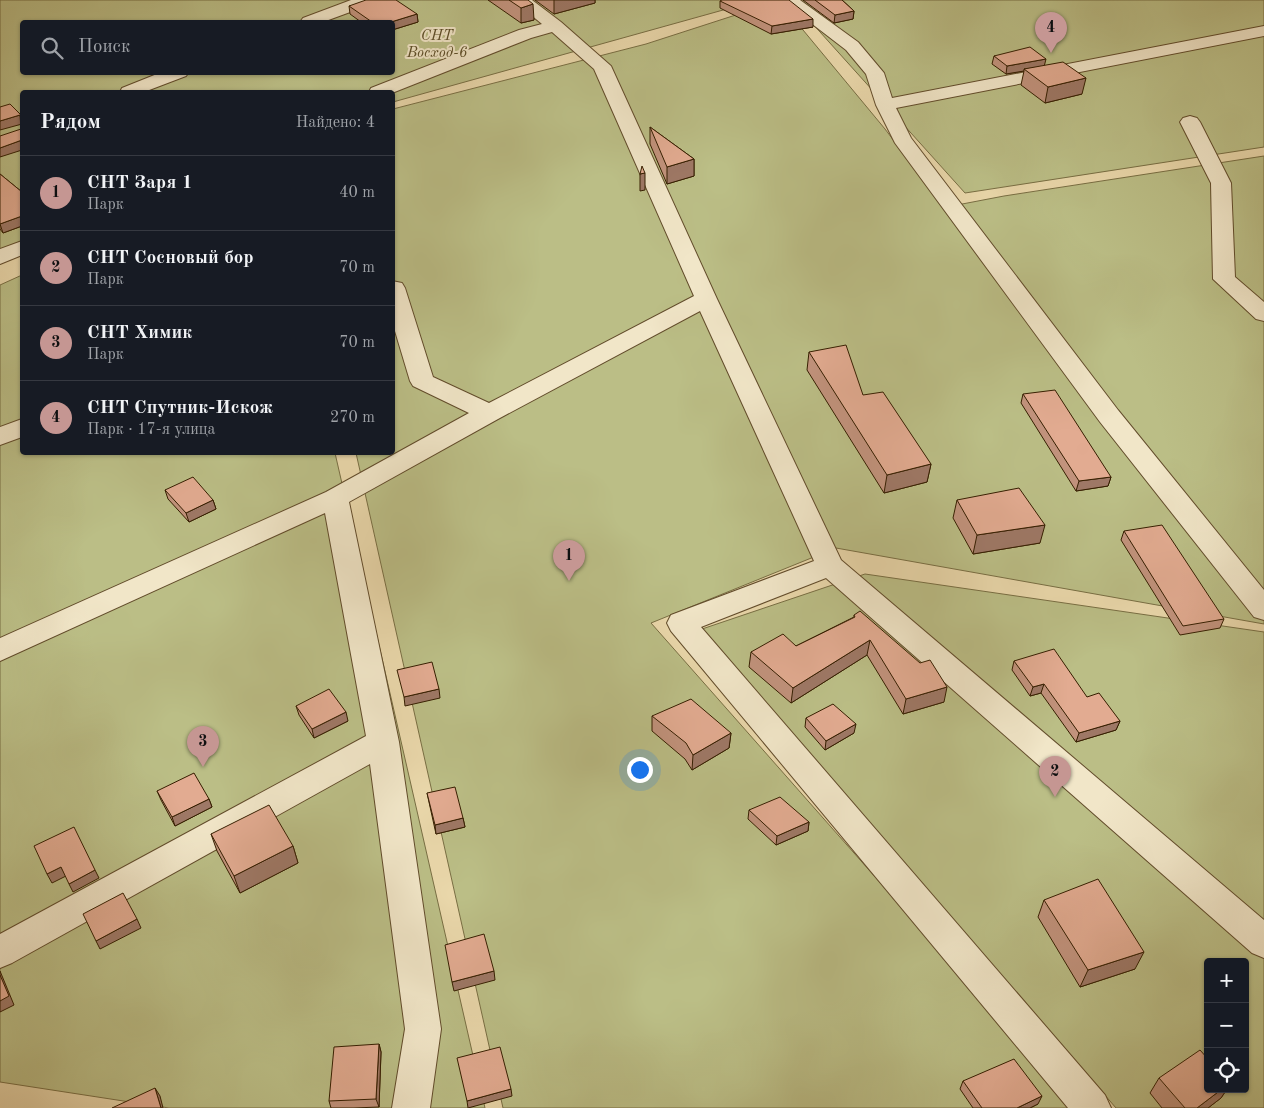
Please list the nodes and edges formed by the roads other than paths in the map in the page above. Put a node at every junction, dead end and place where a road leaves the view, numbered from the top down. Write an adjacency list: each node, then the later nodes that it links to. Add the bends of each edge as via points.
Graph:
1 (366, 0): 4 (street)
2 (521, 0): 5 (street)
3 (794, 1): 10 (street, via 852,46 875,73)
4 (313, 20)
5 (555, 26): 9 (street, via 525,34); 15 (street, via 602,66)
6 (1264, 32): 10 (street)
7 (172, 75): 8 (street)
8 (134, 90)
9 (383, 90)
10 (885, 105): 22 (street, via 902,139 949,203 1109,416)
11 (1190, 122): 16 (street, via 1221,182 1224,279)
12 (20, 248): 13 (street)
13 (0, 257)
14 (395, 291): 17 (street, via 422,381)
15 (706, 299): 17 (street); 21 (street)
16 (1264, 314)
17 (489, 413): 20 (street)
18 (20, 428): 19 (street)
19 (0, 437)
20 (335, 498): 23 (street); 24 (street)
21 (830, 566): 25 (street); 28 (street, via 681,623)
22 (1264, 610)
23 (0, 650)
24 (382, 742): 26 (street); 27 (street, via 423,1029)
25 (1264, 942)
26 (0, 952)
27 (411, 1108)
28 (1092, 1108)

